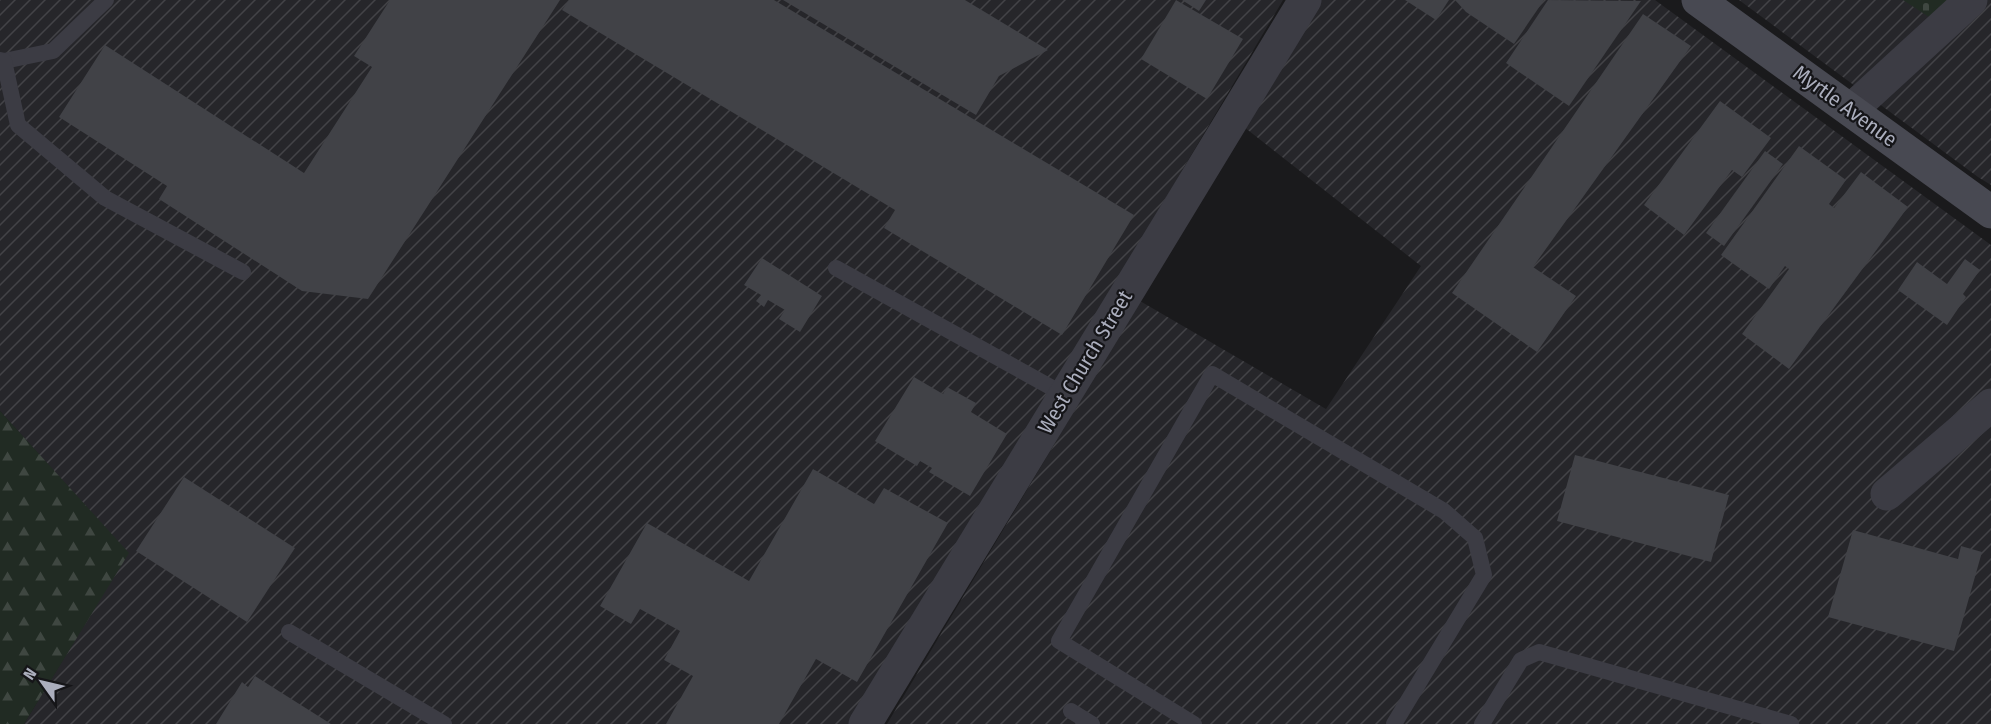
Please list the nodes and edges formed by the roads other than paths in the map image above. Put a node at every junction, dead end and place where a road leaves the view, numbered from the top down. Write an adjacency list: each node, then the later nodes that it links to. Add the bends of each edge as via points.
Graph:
1 (107, 0): 5 (lane, via 53,51)
2 (1305, 0): 10 (street, West Church Street)
3 (1698, 0): 6 (main road, Myrtle Avenue)
4 (1971, 0): 6 (street)
5 (2, 61): 9 (lane, via 18,125 105,198)
6 (1851, 110): 7 (main road, Myrtle Avenue)
7 (1991, 212)
8 (836, 268): 10 (lane)
9 (243, 272)
10 (1065, 395): 16 (street, West Church Street)
11 (1991, 405): 12 (street)
12 (1887, 494)
13 (289, 632): 15 (lane)
14 (1071, 711): 17 (lane)
15 (444, 724)
16 (865, 724)
17 (1092, 724)
18 (1194, 724): 19 (lane, via 1059,641 1212,374 1444,511 1475,538 1484,574)
19 (1394, 724)
20 (1482, 724): 21 (lane, via 1521,660 1539,652)
21 (1791, 724)

